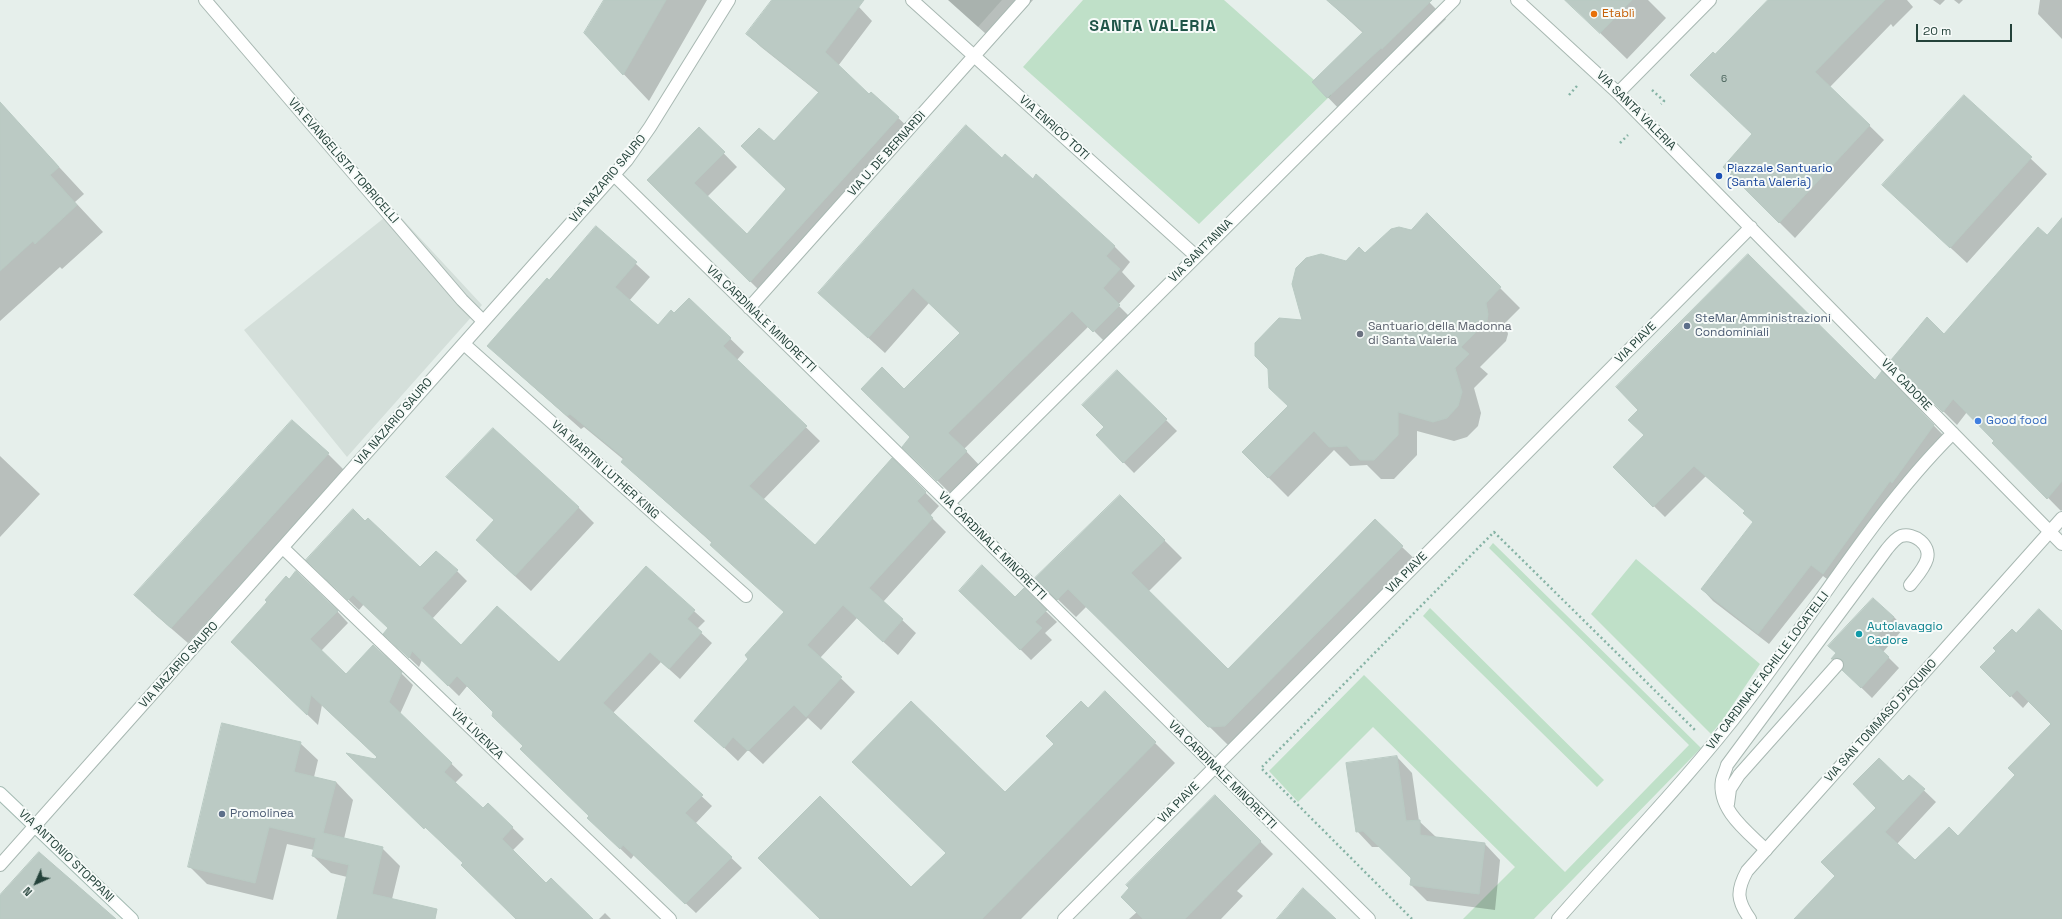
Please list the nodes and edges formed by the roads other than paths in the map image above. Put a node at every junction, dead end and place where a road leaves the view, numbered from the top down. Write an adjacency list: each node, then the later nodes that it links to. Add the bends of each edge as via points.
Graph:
1 (205, 0): 14 (street, VIA EVANGELISTA TORRICELLI, via 462,300)
2 (729, 0): 10 (street, VIA NAZARIO SAURO, via 650,127)
3 (912, 0): 8 (street, VIA ENRICO TOTI)
4 (1024, 0): 8 (street, VIA U. DE BERNARDI)
5 (1454, 0): 12 (street, VIA SANT'ANNA)
6 (1517, 0): 9 (street, VIA SANTA VALERIA)
7 (1710, 0): 9 (street)
8 (974, 56): 12 (street, VIA ENRICO TOTI); 13 (street, VIA U. DE BERNARDI)
9 (1618, 93): 11 (street, VIA SANTA VALERIA)
10 (614, 175): 13 (street, VIA CARDINALE MINORETTI); 14 (street, VIA NAZARIO SAURO)
11 (1751, 227): 16 (street, VIA CADORE); 25 (street, VIA PIAVE)
12 (1196, 256): 17 (street, VIA SANT'ANNA)
13 (749, 308): 17 (street, VIA CARDINALE MINORETTI)
14 (483, 321): 15 (street, VIA NAZARIO SAURO)
15 (464, 344): 21 (street, VIA NAZARIO SAURO); 23 (street, VIA MARTIN LUTHER KING)
16 (1953, 433): 19 (street, VIA CADORE); 35 (street, VIA CARDINALE ACHILLE LOCATELLI, via 1902,488 1712,747)
17 (949, 503): 25 (street, VIA CARDINALE MINORETTI)
18 (2062, 518): 19 (street, VIA SAN TOMMASO D'AQUINO)
19 (2050, 532): 20 (street, VIA CADORE); 29 (street, VIA SAN TOMMASO D'AQUINO)
20 (2062, 544)
21 (283, 548): 28 (street, VIA NAZARIO SAURO); 32 (street, VIA LIVENZA)
22 (1910, 585): 27 (street, via 1924,566 1928,552 1920,540 1911,536 1901,536 1887,549 1727,765 1722,780 1722,794)
23 (746, 596)
24 (1837, 665): 27 (street, via 1734,782 1728,796)
25 (1215, 768): 33 (street, VIA PIAVE); 34 (street, VIA CARDINALE MINORETTI)
26 (0, 793): 28 (street, VIA ANTONIO STOPPANI)
27 (1732, 814): 29 (street)
28 (36, 827): 30 (street, VIA NAZARIO SAURO); 31 (street, VIA ANTONIO STOPPANI)
29 (1766, 850): 36 (street, VIA SAN TOMMASO D'AQUINO, via 1740,883 1739,897)
30 (0, 865)
31 (132, 919)
32 (670, 919)
33 (1064, 919)
34 (1368, 919)
35 (1558, 919)
36 (1750, 919)

